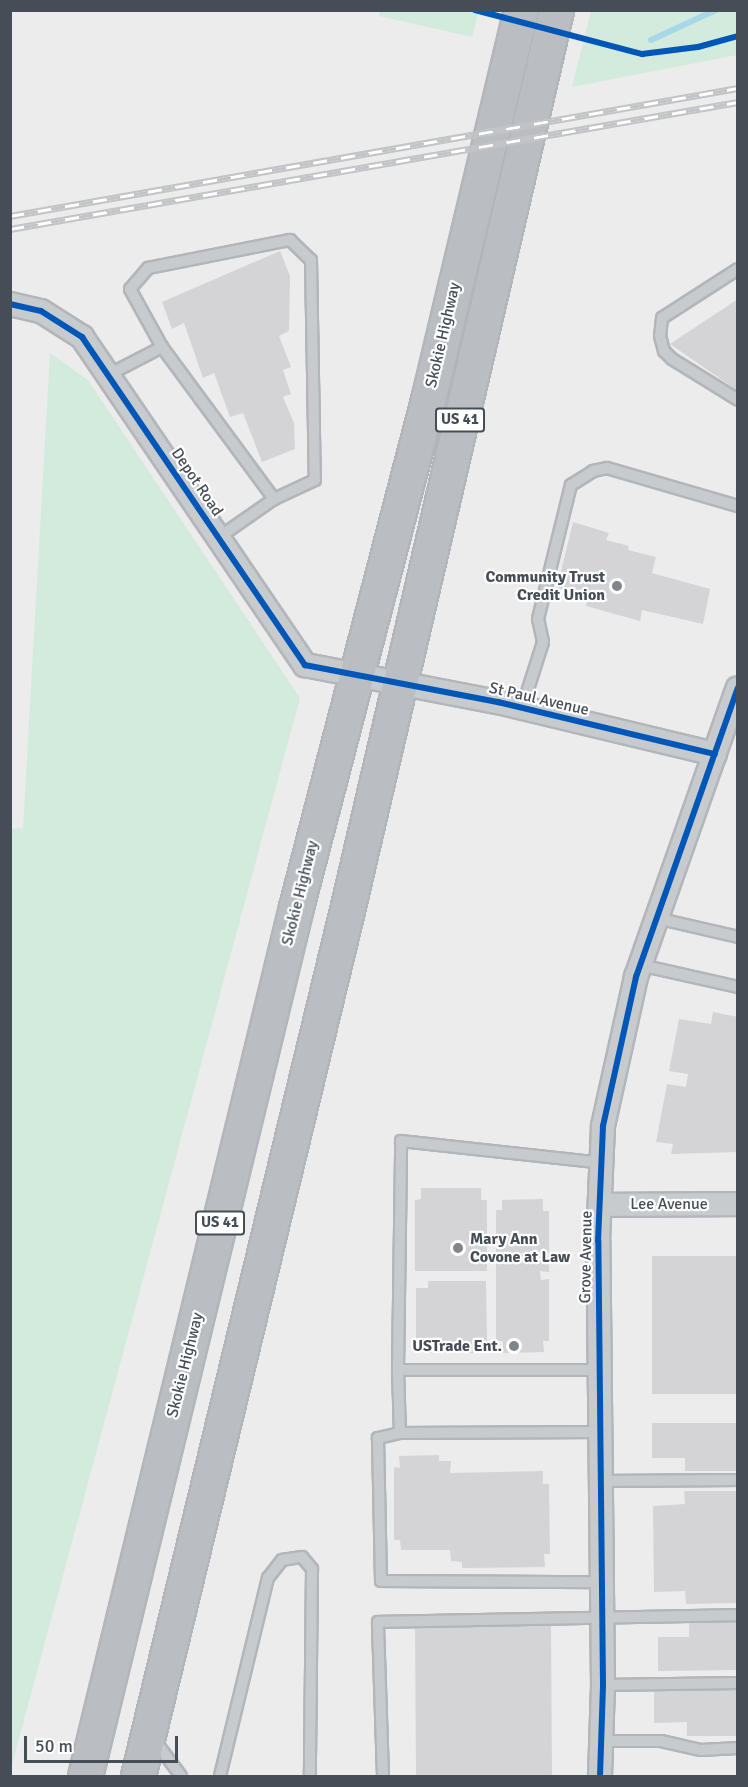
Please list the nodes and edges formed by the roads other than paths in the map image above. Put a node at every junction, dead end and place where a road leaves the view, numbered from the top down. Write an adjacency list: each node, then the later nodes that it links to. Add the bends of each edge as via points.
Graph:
1 (521, 10): 11 (highway, Skokie Highway / US 41, via 428,400)
2 (556, 10): 12 (highway, US 41)
3 (738, 268): 7 (lane, via 662,318 660,336 664,351 672,358)
4 (10, 304): 6 (street, Depot Road, via 62,321 82,337)
5 (162, 347): 6 (lane); 8 (lane); 8 (lane, via 130,290 148,268 290,240 310,260 315,480)
6 (110, 374): 10 (street, Depot Road)
7 (738, 400)
8 (274, 499): 10 (lane)
9 (738, 506): 14 (lane, via 607,468 592,471 571,485 538,619 543,642)
10 (218, 538): 11 (street, Depot Road, via 305,665)
11 (357, 675): 12 (street, St Paul Avenue); 37 (highway, Skokie Highway / US 41, via 296,907)
12 (399, 683): 14 (street, St Paul Avenue); 34 (highway, US 41)
13 (738, 688): 15 (street, Grove Avenue)
14 (522, 708): 15 (street, St Paul Avenue)
15 (715, 754): 16 (street, Grove Avenue)
16 (656, 918): 17 (lane); 18 (street, Grove Avenue)
17 (738, 937)
18 (640, 965): 19 (lane); 20 (street, Grove Avenue, via 612,1083)
19 (738, 987)
20 (602, 1163): 22 (street, Grove Avenue); 23 (lane, via 401,1141)
21 (738, 1204): 22 (street, Lee Avenue)
22 (600, 1205): 24 (street, Grove Avenue)
23 (398, 1370): 24 (lane); 26 (lane)
24 (599, 1370): 25 (street, Grove Avenue)
25 (600, 1432): 26 (lane); 28 (street, Grove Avenue)
26 (400, 1433): 29 (lane, via 378,1438 381,1581)
27 (738, 1480): 28 (lane)
28 (600, 1481): 29 (street, Grove Avenue)
29 (600, 1581): 31 (street, Grove Avenue)
30 (738, 1615): 31 (lane)
31 (600, 1618): 33 (street, Grove Avenue); 42 (lane, via 378,1622)
32 (738, 1683): 33 (lane)
33 (603, 1685): 35 (street, Grove Avenue)
34 (148, 1731): 38 (highway, US 41); 39 (lane)
35 (600, 1741): 36 (lane, via 661,1741 701,1749); 43 (street, Grove Avenue)
36 (738, 1748)
37 (85, 1776)
38 (138, 1776)
39 (181, 1776)
40 (220, 1776): 41 (lane, via 268,1578 282,1560 302,1557 312,1569)
41 (310, 1776)
42 (384, 1776)
43 (600, 1776)

